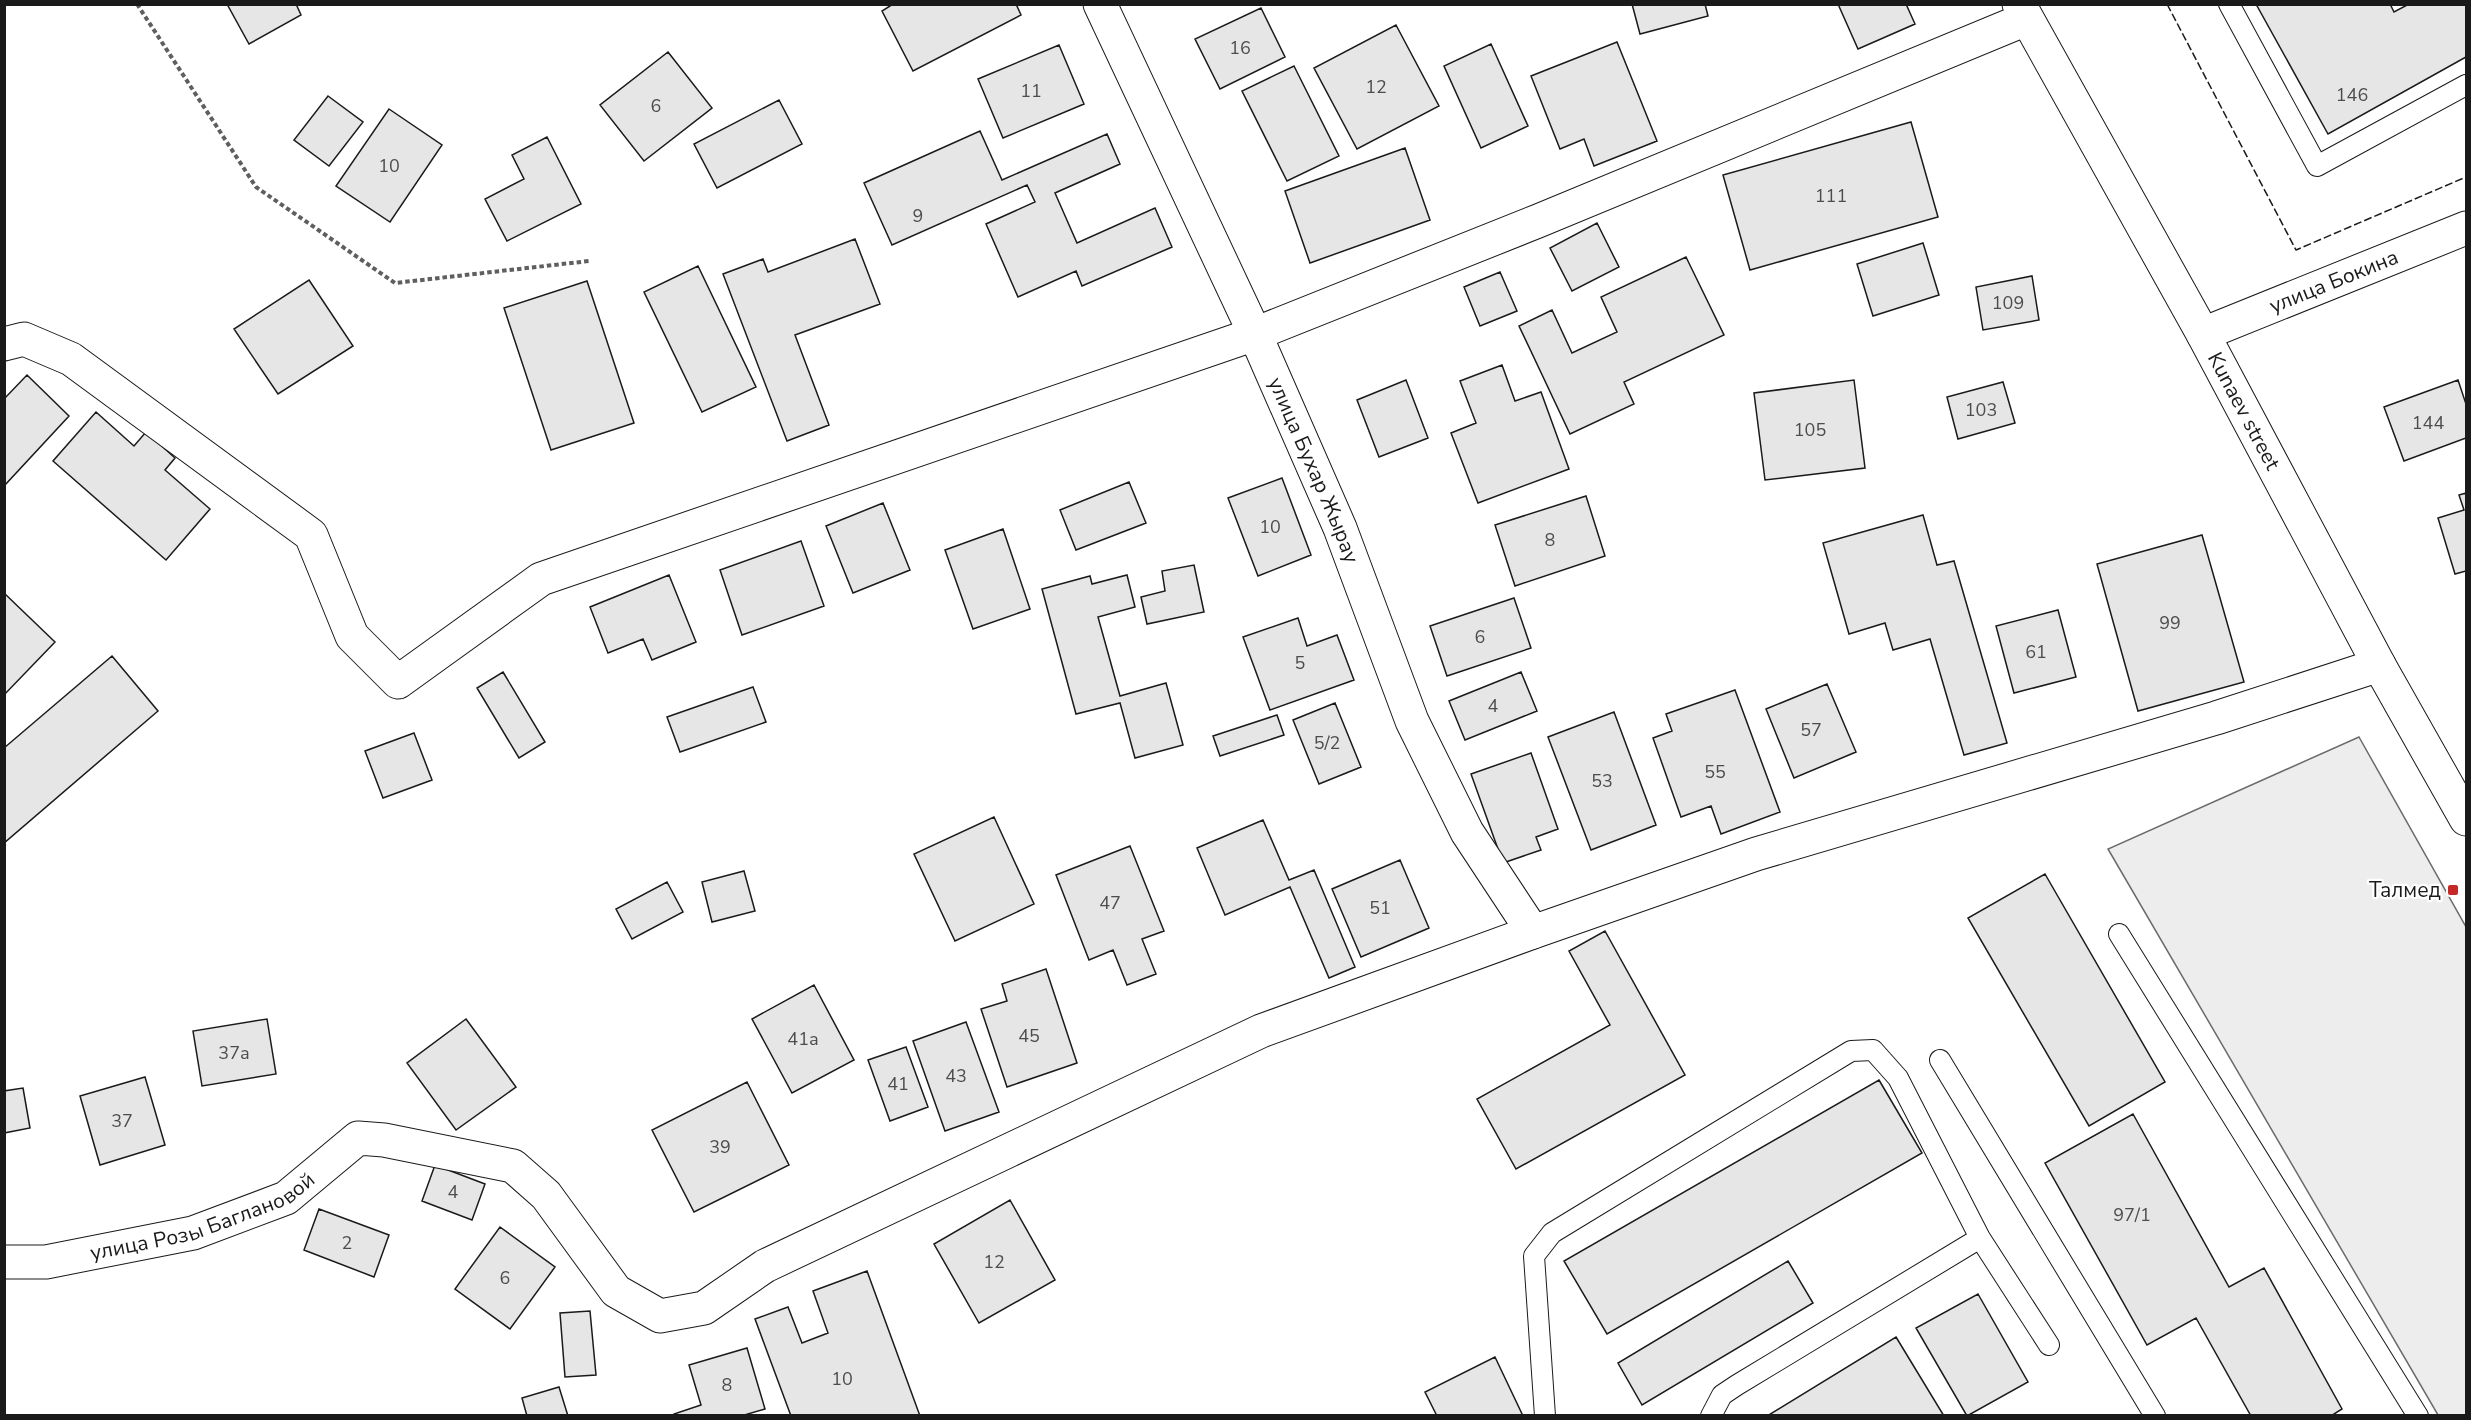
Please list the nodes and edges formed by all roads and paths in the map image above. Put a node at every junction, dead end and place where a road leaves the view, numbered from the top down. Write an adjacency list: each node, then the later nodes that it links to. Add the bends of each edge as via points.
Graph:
1 (137, 4): 7 (path, via 256,187 395,283)
2 (1100, 4): 8 (street, улица Бухар Жырау)
3 (2229, 4): 5 (lane, via 2317,166)
4 (2022, 12): 8 (street, via 1538,221); 9 (street, Kunaev street)
5 (2466, 85)
6 (2466, 228): 9 (street, улица Бокина)
7 (590, 261)
8 (1255, 334): 10 (street, via 541,579 398,682 352,636 311,536 71,359 24,339); 13 (street, улица Бухар Жырау, via 1340,528 1412,721 1467,832)
9 (2202, 334): 11 (street, Kunaev street)
10 (4, 344)
11 (2379, 665): 12 (street, Kunaev street); 13 (street, улица Розы Баглановой, via 2216,718 1756,854)
12 (2466, 819)
13 (1533, 932): 17 (street, улица Розы Баглановой, via 1261,1031 765,1266 704,1308 660,1316 616,1291 546,1195 513,1166 358,1138 286,1198 193,1233 46,1262)
14 (2119, 934): 22 (lane)
15 (1940, 1060): 21 (lane)
16 (1980, 1238): 18 (lane); 19 (lane, via 1898,1078 1873,1050 1851,1051 1552,1233 1534,1256); 20 (lane, via 1737,1385 1722,1395)
17 (4, 1262)
18 (2049, 1345)
19 (1545, 1416)
20 (1711, 1416)
21 (2155, 1416)
22 (2418, 1416)

